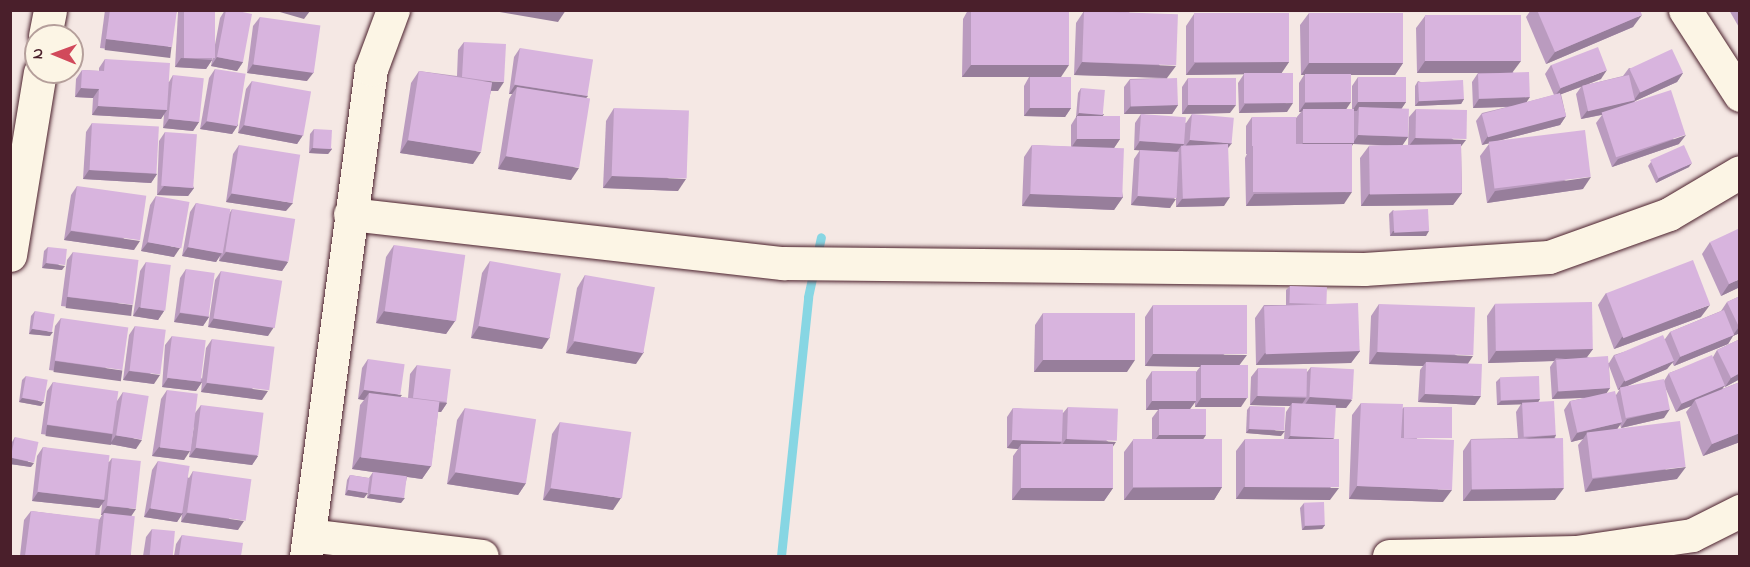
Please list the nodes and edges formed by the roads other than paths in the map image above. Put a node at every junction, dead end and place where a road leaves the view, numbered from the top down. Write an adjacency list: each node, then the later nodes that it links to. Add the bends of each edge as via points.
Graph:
1 (393, 10): 6 (street, via 371,69)
2 (1685, 10): 4 (street)
3 (38, 84): 7 (street)
4 (1740, 95)
5 (1740, 172): 6 (street, via 1669,214 1549,256 1364,269 783,263)
6 (350, 214): 9 (street)
7 (10, 255)
8 (1740, 511): 11 (street, via 1692,535 1576,552)
9 (308, 546): 10 (street)
10 (482, 556)
11 (1389, 556)

